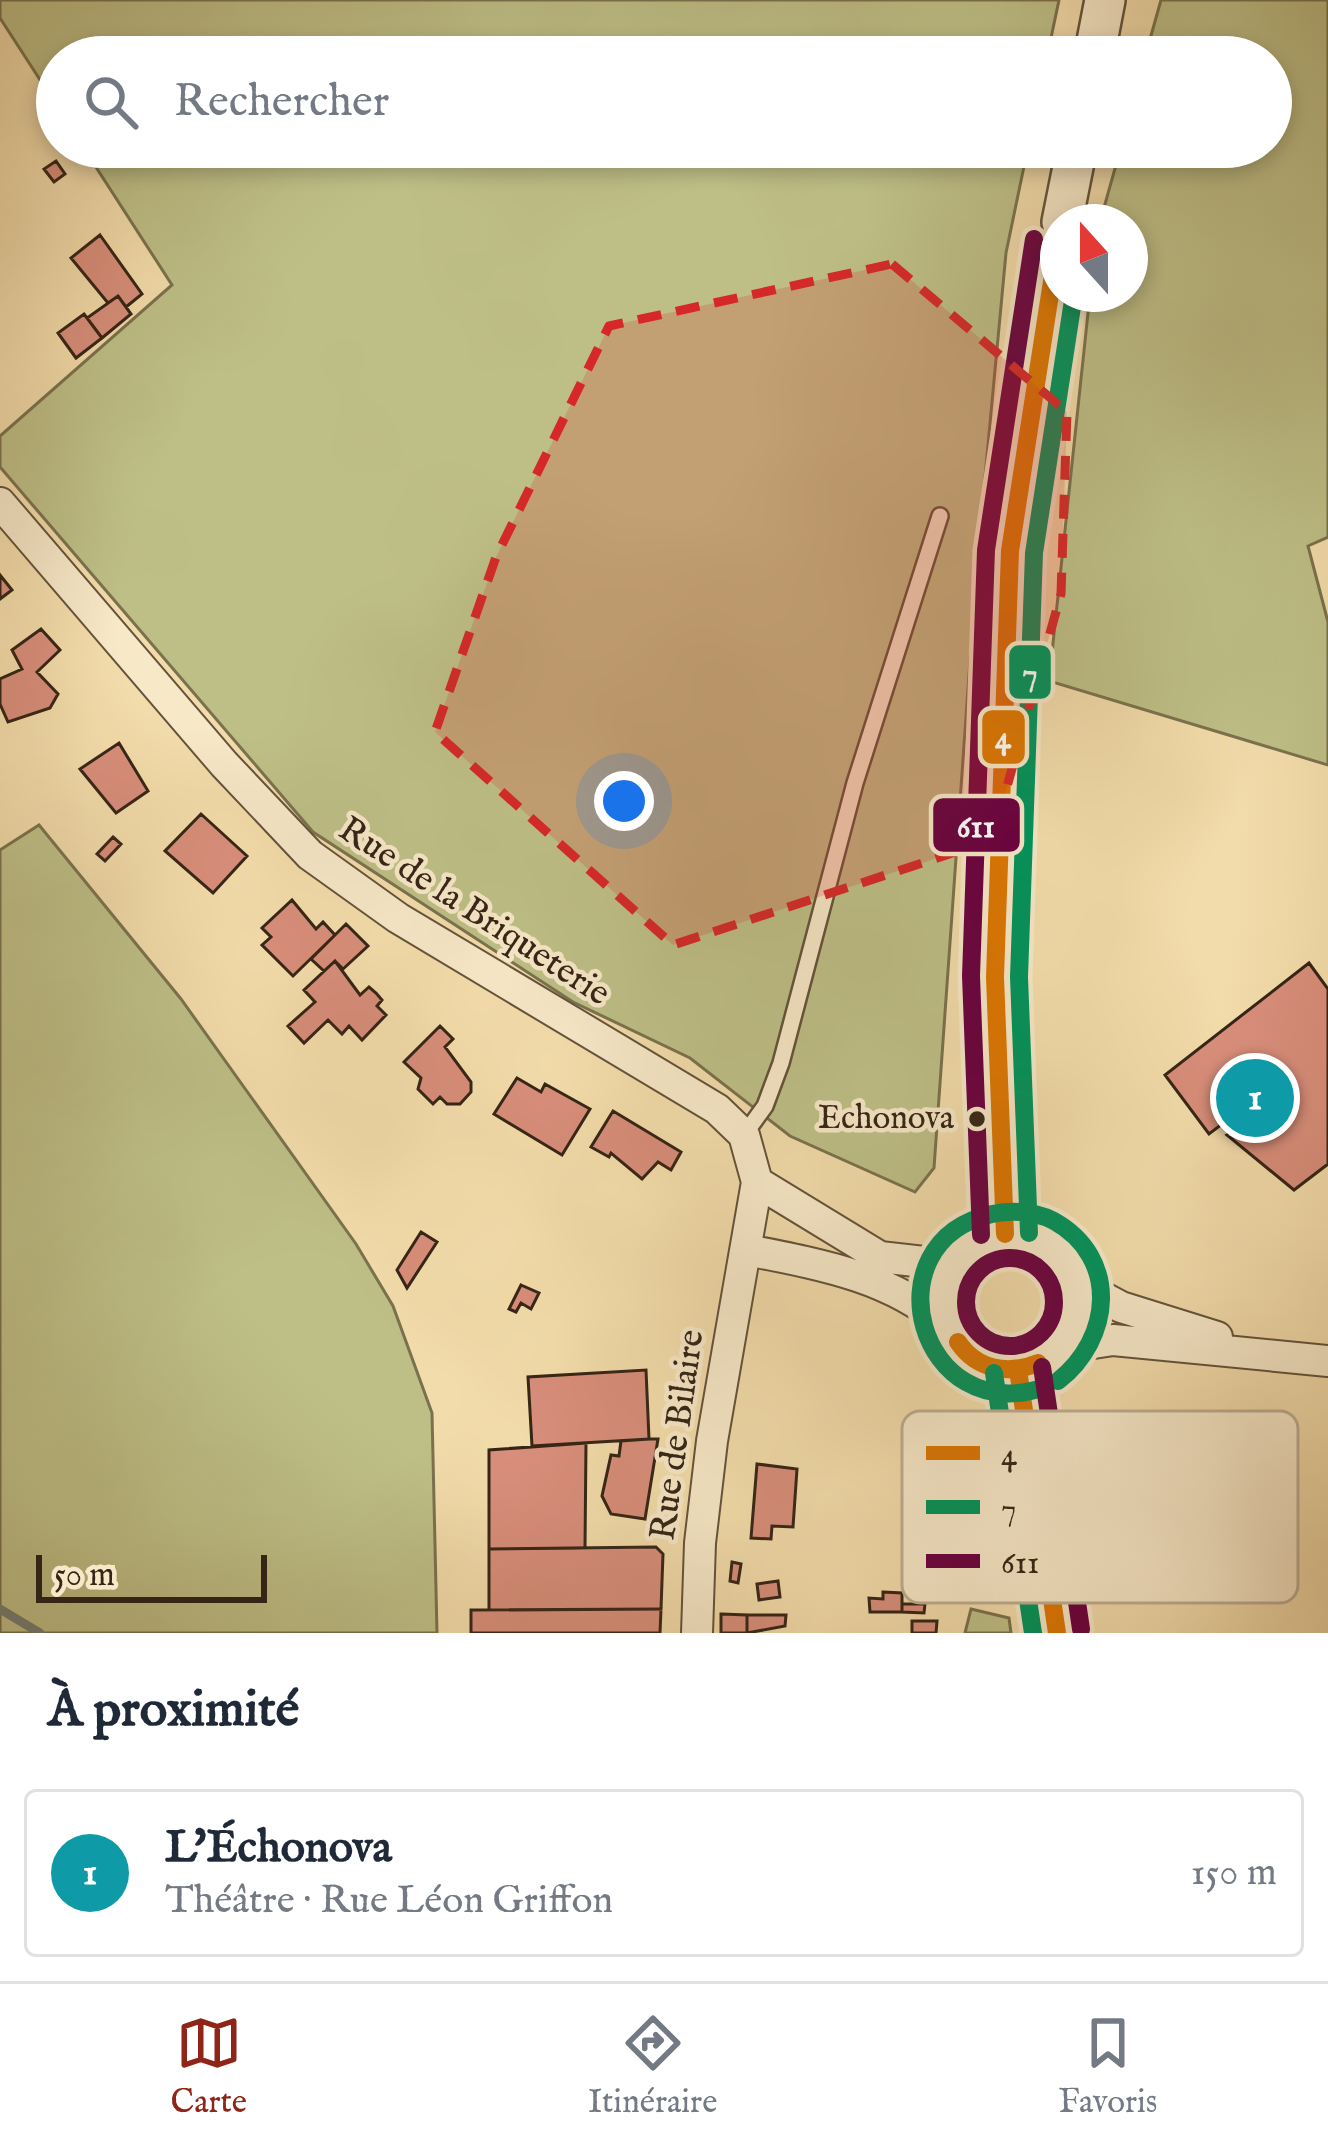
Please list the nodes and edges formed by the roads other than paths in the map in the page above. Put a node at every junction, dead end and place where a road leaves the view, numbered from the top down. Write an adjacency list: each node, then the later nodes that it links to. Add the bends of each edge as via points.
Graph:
1 (1105, 0): 2 (street)
2 (1098, 36)
3 (1073, 168): 4 (street)
4 (1066, 204)
5 (1047, 312): 10 (street, via 1010,551 995,977)
6 (0, 503): 8 (street, Rue de la Briqueterie, via 310,855 398,918 717,1109)
7 (940, 516): 8 (lane, via 861,762 781,1063)
8 (744, 1136): 9 (street)
9 (758, 1182): 11 (street, Rue de Bilaire); 12 (street, via 880,1257)
10 (1005, 1234): 12 (street); 13 (street, via 1041,1241)
11 (747, 1250): 14 (street, via 844,1269); 21 (street, Rue de Bilaire, via 710,1461)
12 (958, 1259): 14 (street, via 943,1291)
13 (1076, 1283): 15 (street, via 1075,1324); 16 (street, via 1121,1307)
14 (946, 1325): 18 (street, via 967,1355)
15 (1061, 1348): 16 (street, via 1113,1340); 18 (street)
16 (1268, 1354): 17 (street)
17 (1328, 1361)
18 (1018, 1370): 19 (street)
19 (1023, 1411)
20 (1052, 1603): 22 (street)
21 (697, 1633)
22 (1057, 1633)

